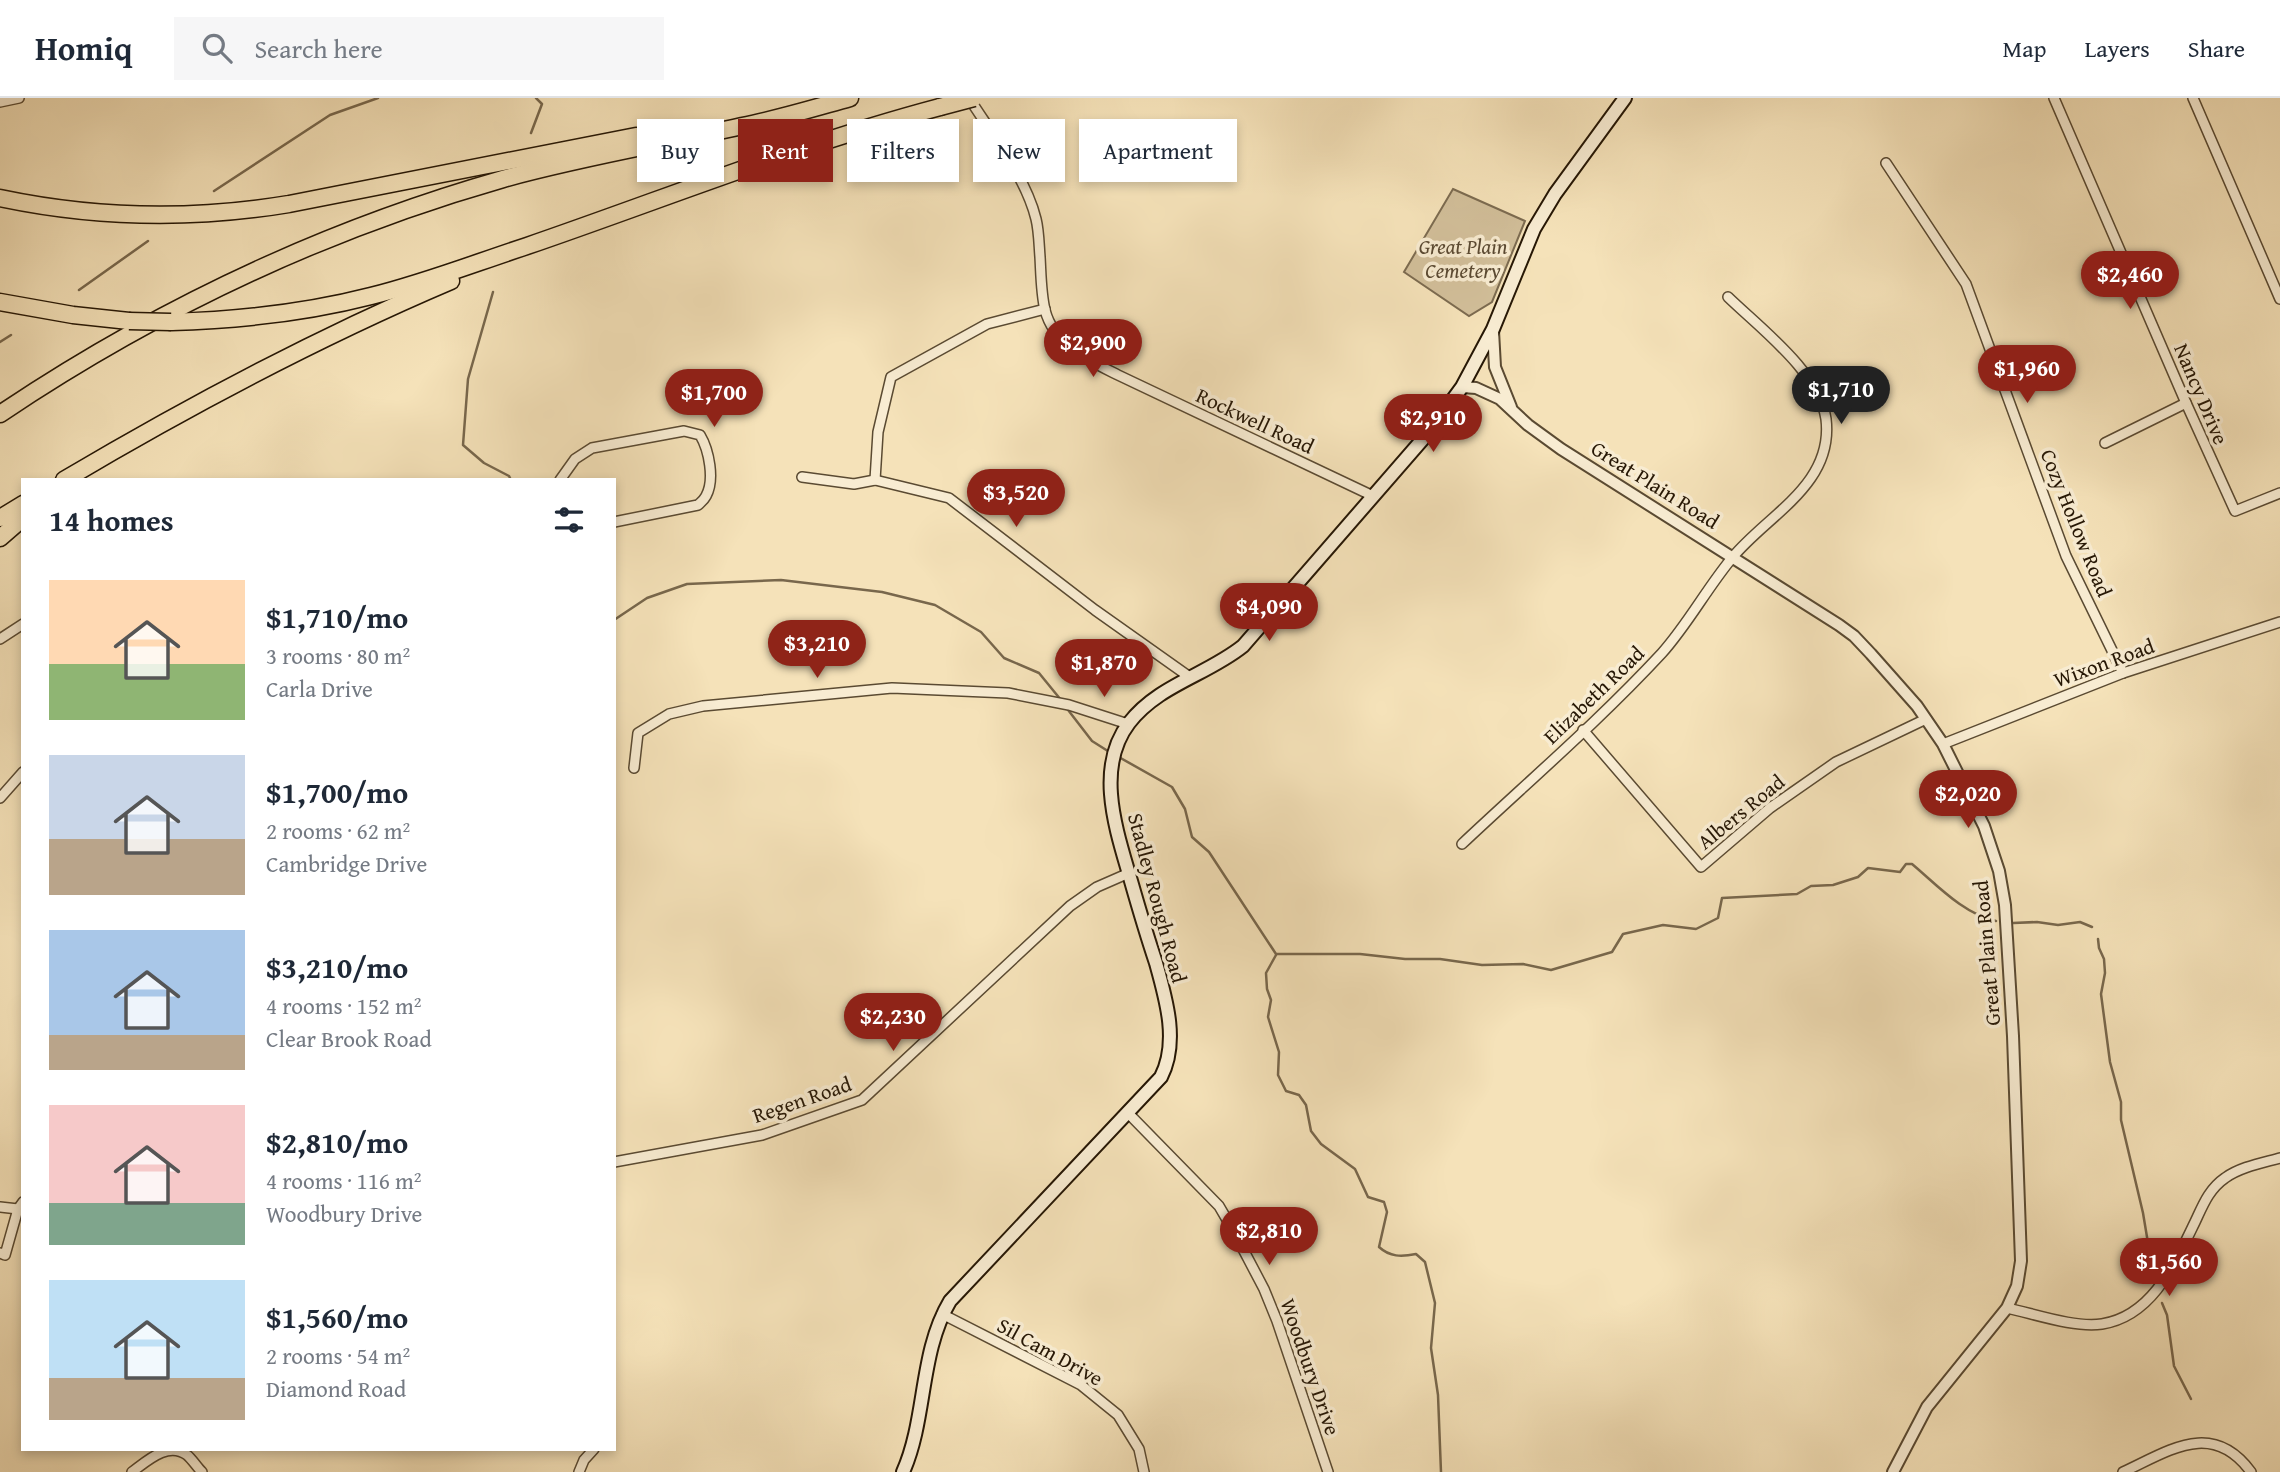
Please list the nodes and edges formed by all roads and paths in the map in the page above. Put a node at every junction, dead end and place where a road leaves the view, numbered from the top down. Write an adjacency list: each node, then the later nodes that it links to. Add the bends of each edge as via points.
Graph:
1 (19, 98): 8 (street)
2 (830, 98): 10 (highway, via 246,210 115,214)
3 (850, 98): 21 (highway, via 742,127 546,168 384,219 209,292 106,348)
4 (971, 98): 11 (highway, bridge, via 861,130); 15 (street, Rockwell Road, via 1025,190 1036,219)
5 (1625, 98): 16 (main road, Great Plain Road, via 1534,229)
6 (2054, 98): 18 (street, Nancy Drive)
7 (2193, 98): 13 (street)
8 (0, 102)
9 (1886, 163): 39 (street, Cozy Hollow Road, via 1966,284 2066,556)
10 (0, 198)
11 (606, 219): 14 (highway, bridge, via 420,282 301,311 249,318 129,321); 20 (highway, via 373,315)
12 (1728, 297): 35 (street, Elizabeth Road, via 1806,373 1823,403 1827,438 1809,483)
13 (2280, 299)
14 (0, 302)
15 (1045, 309): 27 (street, via 987,324 891,377 878,432); 29 (street, Rockwell Road, via 1063,341 1088,360)
16 (1493, 329): 17 (main road, Great Plain Road); 19 (street, Great Plain Road, via 1495,367)
17 (1462, 387): 19 (street, Great Plain Road, via 1476,388); 29 (main road, Stadley Rough Road)
18 (2186, 403): 22 (street); 28 (street, Nancy Drive, via 2235,511)
19 (1512, 409): 35 (street, Great Plain Road, via 1561,449)
20 (184, 411): 24 (highway); 25 (highway)
21 (0, 414)
22 (2105, 443)
23 (802, 477): 27 (street, via 854,484)
24 (67, 478)
25 (78, 478)
26 (561, 478): 33 (street, via 575,459 592,448 684,431 700,435 708,447 709,481 706,496 698,505)
27 (875, 480): 40 (street, via 949,498)
28 (2280, 493)
29 (1373, 496): 40 (main road, Stadley Rough Road, via 1243,646)
30 (21, 505): 31 (highway)
31 (0, 518)
32 (21, 520): 34 (highway)
33 (616, 522)
34 (0, 538)
35 (1733, 556): 41 (street, Great Plain Road, via 1854,636); 43 (street, Elizabeth Road, via 1664,651)
36 (2280, 622): 39 (street, Wixon Road)
37 (21, 625): 38 (street)
38 (0, 639)
39 (2123, 673): 44 (street, Wixon Road)
40 (1191, 678): 42 (main road, Stadley Rough Road, via 1150,700)
41 (1926, 719): 43 (street, Albers Road, via 1836,762 1770,808 1701,867); 44 (street, Great Plain Road)
42 (1128, 724): 45 (street, via 1069,705 1008,693 892,688 704,706 669,714 638,733); 49 (main road, Stadley Rough Road, via 1113,762 1111,786 1114,819)
43 (1583, 730): 48 (street, Elizabeth Road)
44 (1943, 744): 56 (street, Great Plain Road, via 1984,826 2005,905 2021,1261)
45 (634, 768)
46 (21, 774): 47 (street)
47 (0, 798)
48 (1462, 844)
49 (1129, 873): 50 (main road, Stadley Rough Road, via 1164,992 1170,1040 1161,1076); 52 (street, Regen Road, via 1070,906 862,1100 762,1135)
50 (1127, 1112): 57 (main road, Stadley Rough Road); 66 (street, Woodbury Drive, via 1219,1206 1233,1230 1277,1321)
51 (2280, 1158): 56 (street, via 2224,1178 2207,1195 2168,1276 2147,1302 2124,1317 2085,1324)
52 (616, 1162)
53 (21, 1205): 54 (street); 55 (street, via 5,1255)
54 (0, 1207)
55 (0, 1253)
56 (2007, 1308): 67 (street, Great Plain Road, via 1927,1407)
57 (942, 1314): 64 (main road, Stadley Rough Road); 65 (street, Sil Cam Drive, via 1081,1385 1118,1415 1139,1449)
58 (168, 1451): 61 (street)
59 (176, 1451): 62 (street, via 186,1454)
60 (592, 1451): 63 (street)
61 (132, 1472)
62 (202, 1472)
63 (579, 1472)
64 (903, 1472)
65 (1144, 1472)
66 (1328, 1472)
67 (1893, 1472)
68 (2123, 1472): 69 (street, via 2186,1443 2201,1441 2220,1445)
69 (2251, 1472)

